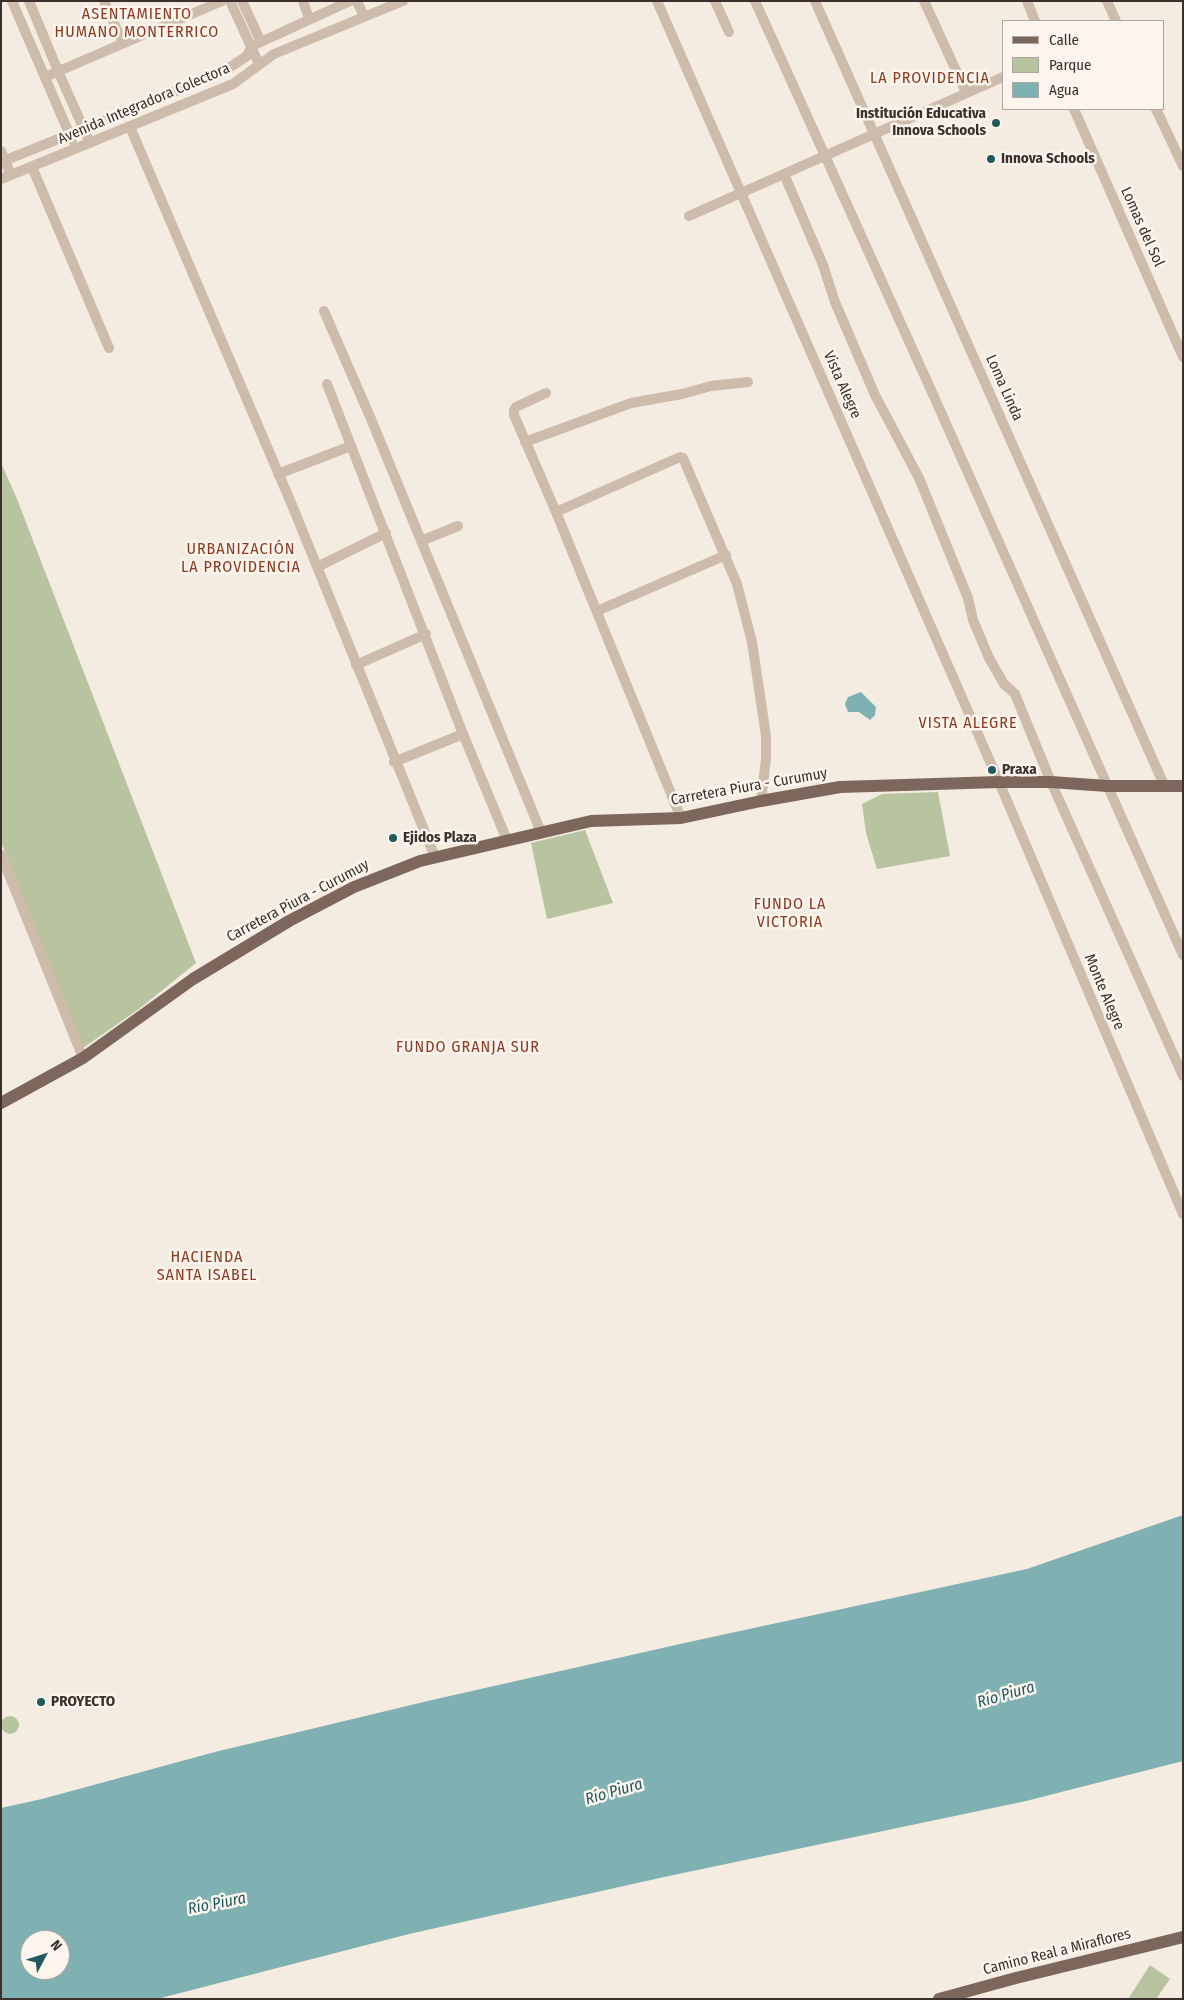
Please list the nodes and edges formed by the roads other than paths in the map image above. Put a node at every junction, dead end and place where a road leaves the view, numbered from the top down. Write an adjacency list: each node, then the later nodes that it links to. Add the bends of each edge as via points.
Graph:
1 (12, 1): 27 (street)
2 (29, 1): 26 (street)
3 (104, 1): 23 (street)
4 (222, 1): 23 (street)
5 (230, 1): 24 (street)
6 (242, 1): 24 (street)
7 (350, 1): 19 (street, Avenida Integradora Colectora)
8 (357, 1): 18 (street)
9 (657, 1): 45 (street, Vista Alegre)
10 (715, 1): 22 (street)
11 (754, 1): 38 (street)
12 (815, 1): 34 (street, Loma Linda)
13 (924, 1): 29 (street)
14 (1027, 1): 20 (street)
15 (1106, 1): 21 (street)
16 (400, 2): 18 (street, Avenida Integradora Colectora)
17 (304, 4): 19 (street)
18 (364, 17): 25 (street, Avenida Integradora Colectora, via 274,54)
19 (309, 19): 24 (street, Avenida Integradora Colectora)
20 (1035, 20)
21 (1116, 20)
22 (729, 32)
23 (123, 43): 26 (street)
24 (256, 44): 25 (street); 33 (street, Avenida Integradora Colectora, via 247,56 232,66)
25 (260, 64): 32 (street, Avenida Integradora Colectora, via 233,84)
26 (58, 71): 27 (street); 33 (street)
27 (45, 77): 35 (street)
28 (1002, 77): 29 (street)
29 (966, 92): 34 (street)
30 (1074, 110): 49 (street, Lomas del Sol)
31 (1156, 110): 40 (street)
32 (130, 127): 36 (street, Avenida Integradora Colectora); 55 (street)
33 (84, 129): 35 (street, Avenida Integradora Colectora); 36 (street)
34 (874, 133): 38 (street); 71 (street, Loma Linda)
35 (70, 135): 37 (street); 39 (street, Avenida Integradora Colectora)
36 (90, 143): 37 (street, Avenida Integradora Colectora)
37 (76, 149): 41 (street, Avenida Integradora Colectora)
38 (824, 155): 42 (street); 69 (street)
39 (3, 158): 43 (street)
40 (1183, 166)
41 (32, 167): 43 (street, Avenida Integradora Colectora); 48 (street)
42 (784, 174): 45 (street); 68 (street, via 875,394 919,478 989,658 1004,684 1015,694)
43 (12, 175): 44 (street, Avenida Integradora Colectora)
44 (1, 179)
45 (742, 192): 46 (street); 67 (street, Vista Alegre)
46 (689, 216)
47 (324, 311): 59 (street)
48 (109, 348)
49 (1183, 357)
50 (748, 382): 53 (street, via 711,386 631,403)
51 (327, 384): 54 (street)
52 (546, 393): 53 (street, via 514,410)
53 (525, 442): 56 (street)
54 (351, 446): 55 (street); 58 (street)
55 (278, 474): 61 (street)
56 (556, 512): 60 (street, via 683,458); 62 (street)
57 (458, 526): 59 (street)
58 (386, 533): 61 (street); 63 (street)
59 (421, 541): 74 (street)
60 (726, 555): 62 (street); 72 (street, via 748,625 759,682 766,736)
61 (317, 567): 64 (street)
62 (597, 611): 73 (street)
63 (426, 634): 64 (street); 65 (street)
64 (356, 665): 66 (street)
65 (464, 734): 66 (street); 75 (street)
66 (394, 762): 77 (street)
67 (999, 782): 68 (main road, Carretera Piura - Curumuy); 72 (main road, Carretera Piura - Curumuy, via 840,788); 83 (street, Monte Alegre)
68 (1051, 782): 69 (main road, Carretera Piura - Curumuy); 81 (street)
69 (1107, 786): 71 (main road, Carretera Piura - Curumuy); 79 (street)
70 (1183, 786): 71 (main road, Carretera Piura - Curumuy)
71 (1165, 787)
72 (761, 801): 73 (main road, Carretera Piura - Curumuy)
73 (681, 818): 74 (main road, Carretera Piura - Curumuy, via 591,821)
74 (541, 832): 75 (main road, Carretera Piura - Curumuy)
75 (507, 840): 77 (main road, Carretera Piura - Curumuy)
76 (1, 855): 78 (street)
77 (435, 857): 80 (main road, Carretera Piura - Curumuy, via 362,883 289,921 193,980)
78 (5, 874): 80 (street)
79 (1183, 955)
80 (83, 1058): 82 (main road, Carretera Piura - Curumuy)
81 (1183, 1076)
82 (1, 1103)
83 (1183, 1214)
84 (1183, 1937): 85 (main road, Camino Real a Miraflores)
85 (940, 1999)

